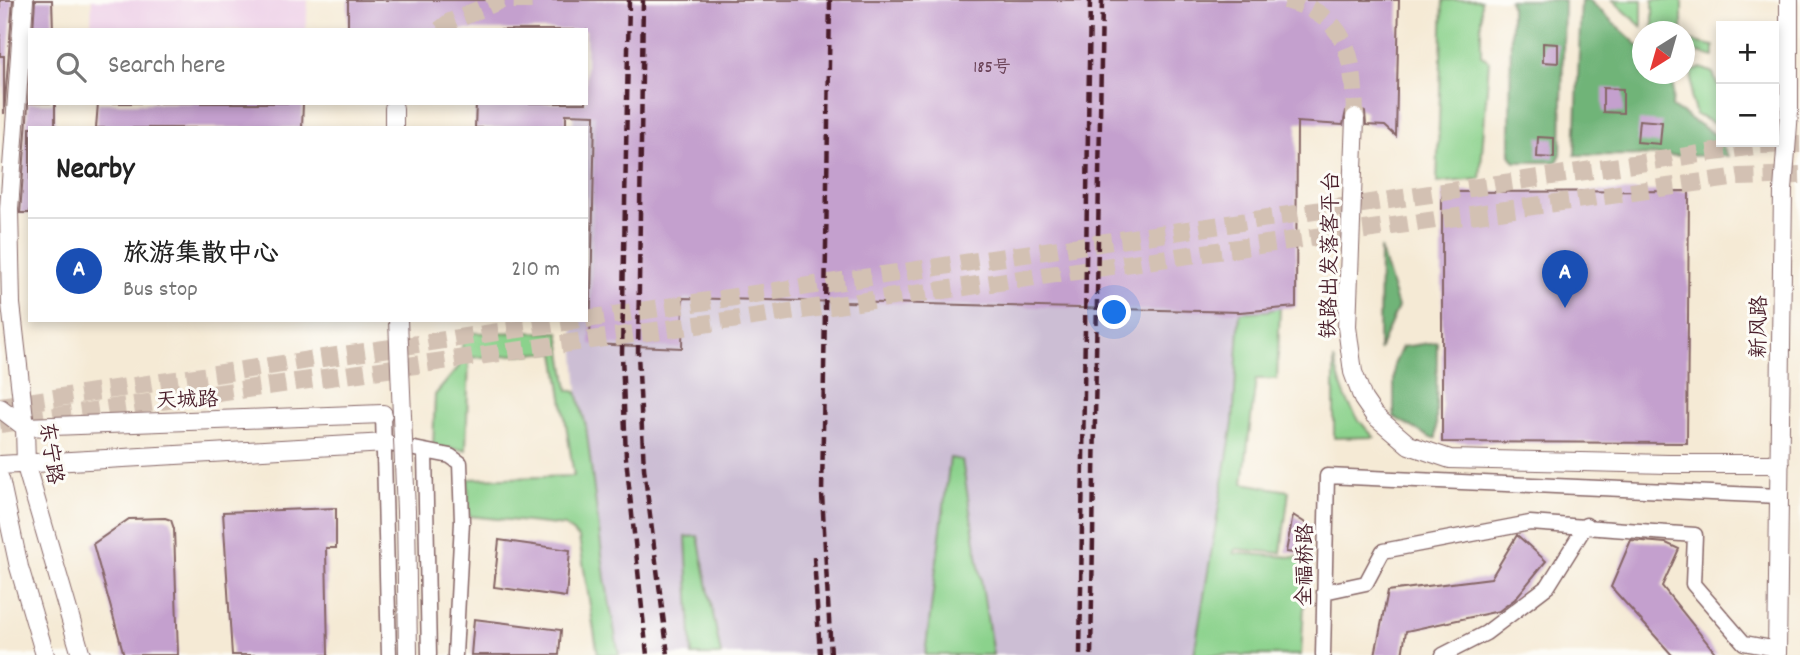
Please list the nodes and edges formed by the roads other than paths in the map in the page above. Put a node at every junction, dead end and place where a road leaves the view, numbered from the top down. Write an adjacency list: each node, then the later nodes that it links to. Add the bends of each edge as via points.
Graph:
1 (24, 0): 11 (main road, 东宁路, via 9,209 11,304)
2 (1789, 0): 4 (main road, 新风路)
3 (394, 108): 6 (main road)
4 (1795, 111): 7 (main road, 新风路)
5 (1355, 118): 14 (main road, 铁路出发落客平台, bridge, via 1347,327 1353,372 1374,415 1409,445 1450,459)
6 (394, 126)
7 (1791, 190): 14 (main road, 新风路)
8 (398, 322): 25 (main road, bridge)
9 (0, 408): 11 (main road)
10 (383, 414): 11 (main road, 天城路); 12 (street)
11 (25, 428): 16 (main road, 东宁路)
12 (386, 443): 13 (street); 16 (main road); 24 (street)
13 (425, 452): 26 (street); 27 (street, via 450,456 460,463 462,522)
14 (1780, 464): 18 (main road, 新风路)
15 (0, 466): 16 (main road)
16 (26, 466): 23 (main road, 东宁路)
17 (0, 480): 22 (main road)
18 (1779, 496): 20 (street, 全福桥路, via 1327,476); 21 (main road, 新风路)
19 (1586, 525): 20 (street, via 1530,523 1383,551 1366,583); 21 (street, via 1695,535 1693,584 1744,643); 29 (street, via 1548,586 1486,634)
20 (1324, 592): 28 (street, 全福桥路)
21 (1777, 652)
22 (45, 655)
23 (81, 655)
24 (389, 655)
25 (408, 655)
26 (429, 655)
27 (455, 655)
28 (1323, 655)
29 (1443, 655)

